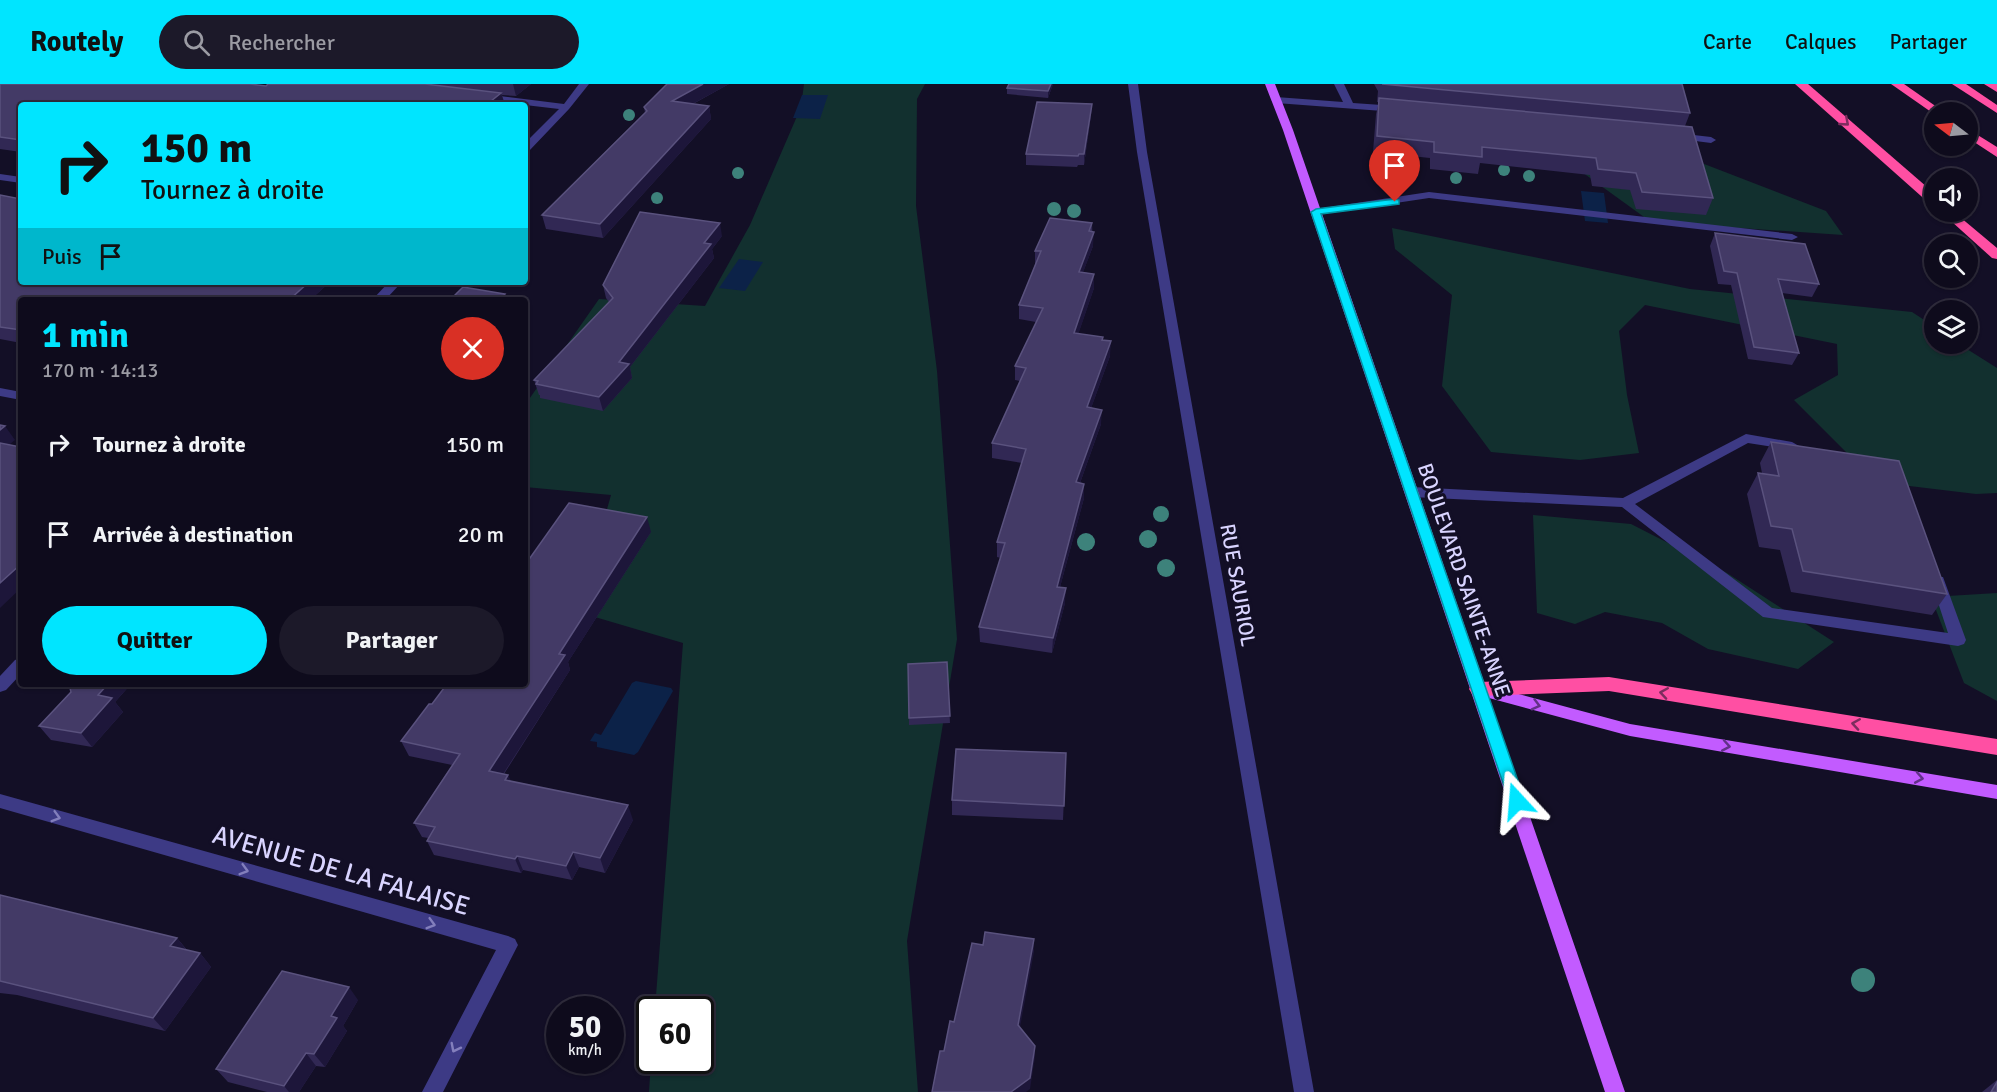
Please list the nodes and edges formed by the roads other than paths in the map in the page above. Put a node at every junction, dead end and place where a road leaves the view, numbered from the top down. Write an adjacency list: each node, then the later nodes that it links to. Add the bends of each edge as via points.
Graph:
1 (584, 84): 16 (street)
2 (1133, 84): 46 (street, RUE SAURIOL)
3 (1270, 84): 11 (main road, BOULEVARD SAINTE-ANNE)
4 (1339, 84): 15 (street)
5 (1801, 84): 26 (highway, one-way to 26)
6 (1898, 84): 13 (highway)
7 (1959, 84): 18 (highway)
8 (1990, 84): 9 (highway)
9 (1997, 89)
10 (471, 96): 12 (street)
11 (1276, 100): 15 (street); 27 (main road, BOULEVARD SAINTE-ANNE)
12 (523, 102)
13 (1924, 102)
14 (528, 103): 16 (street)
15 (1349, 105): 17 (street)
16 (566, 107): 22 (street)
17 (1407, 110)
18 (1997, 110)
19 (1665, 135): 20 (street)
20 (1711, 140)
21 (1978, 140): 23 (highway)
22 (528, 146)
23 (1997, 153)
24 (0, 177): 25 (street)
25 (18, 180)
26 (1924, 191)
27 (1316, 212): 29 (street, via 1429,195); 36 (main road, BOULEVARD SAINTE-ANNE)
28 (1959, 222): 30 (highway)
29 (1792, 237)
30 (1997, 255)
31 (393, 285): 32 (street)
32 (381, 297)
33 (0, 393): 34 (street)
34 (18, 396)
35 (1805, 448): 37 (street, via 1746,438)
36 (1412, 492): 37 (street); 41 (main road, BOULEVARD SAINTE-ANNE)
37 (1625, 503): 38 (street, via 1768,613 1958,640)
38 (1932, 564)
39 (18, 667): 40 (street)
40 (0, 686)
41 (1479, 689): 42 (highway, one-way to 41, via 1609,684); 43 (main road, one-way to 43, via 1630,730); 47 (main road, BOULEVARD SAINTE-ANNE)
42 (1997, 747)
43 (1997, 792)
44 (0, 801): 45 (street, AVENUE DE LA FALAISE, one-way to 45, via 508,945)
45 (432, 1092)
46 (1304, 1092)
47 (1615, 1092)

